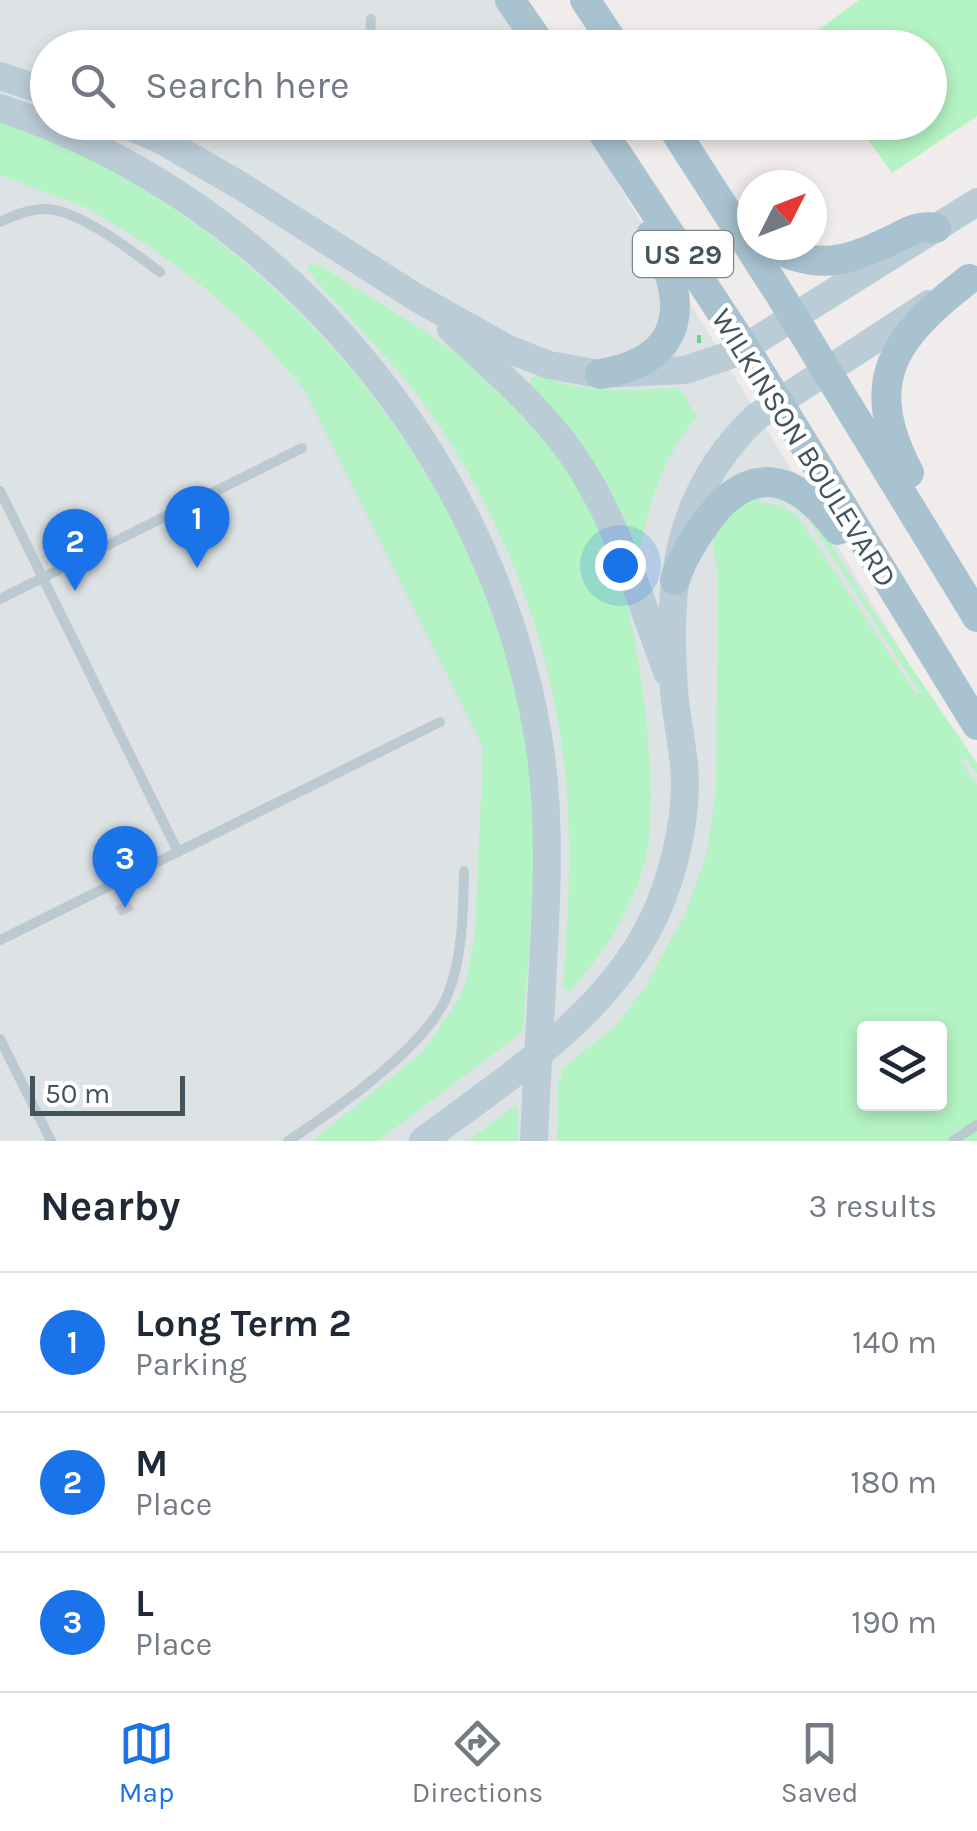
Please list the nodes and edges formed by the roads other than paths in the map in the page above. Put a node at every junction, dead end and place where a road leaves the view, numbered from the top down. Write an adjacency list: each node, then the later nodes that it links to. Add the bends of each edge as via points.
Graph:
1 (510, 0): 5 (main road)
2 (584, 0): 6 (main road)
3 (371, 19): 4 (lane)
4 (370, 30)
5 (531, 30)
6 (605, 30)
7 (0, 76): 8 (main road)
8 (30, 86)
9 (0, 108): 10 (main road, bridge)
10 (30, 118)
11 (82, 140): 49 (main road, bridge, via 178,194 294,287 397,403 477,536 505,606 541,755 548,830)
12 (161, 140): 24 (main road)
13 (608, 140): 15 (main road, WILKINSON BOULEVARD / US 29)
14 (681, 140): 17 (main road, WILKINSON BOULEVARD / US 29)
15 (622, 160): 26 (main road, WILKINSON BOULEVARD / US 29); 28 (main road, via 624,189 669,270 677,307 656,349)
16 (977, 202): 20 (main road)
17 (722, 203): 18 (main road); 25 (main road, WILKINSON BOULEVARD / US 29)
18 (737, 218)
19 (0, 222): 22 (lane, via 51,210 82,221)
20 (936, 228): 21 (main road, via 920,228 858,256); 25 (main road)
21 (813, 260)
22 (160, 272)
23 (973, 276): 27 (main road); 32 (main road, via 910,334 885,395 891,435 935,526)
24 (417, 298): 28 (main road, via 525,356); 38 (main road, via 541,416 582,469 606,513)
25 (795, 318): 26 (main road); 27 (main road, WILKINSON BOULEVARD / US 29)
26 (744, 348): 28 (main road, via 686,370); 29 (main road, WILKINSON BOULEVARD / US 29)
27 (827, 370): 29 (main road); 32 (main road, WILKINSON BOULEVARD / US 29)
28 (600, 374)
29 (777, 401): 34 (main road, via 709,473 687,517); 35 (main road, WILKINSON BOULEVARD / US 29)
30 (302, 448): 33 (lane)
31 (0, 491): 33 (lane)
32 (938, 554): 37 (main road, WILKINSON BOULEVARD / US 29)
33 (43, 577): 36 (lane); 41 (lane)
34 (675, 580): 35 (main road, via 721,504 744,486 766,482 806,495 872,575); 38 (main road)
35 (890, 586): 40 (main road, WILKINSON BOULEVARD / US 29)
36 (0, 599)
37 (977, 617)
38 (674, 690): 48 (main road, via 685,770 679,843 661,902 633,955 567,1028)
39 (440, 722): 41 (lane)
40 (977, 725)
41 (178, 852): 43 (lane)
42 (464, 871): 47 (lane, via 460,943 436,1016 392,1062)
43 (0, 940)
44 (0, 1039): 46 (lane)
45 (977, 1124): 50 (lane)
46 (51, 1141)
47 (288, 1141)
48 (423, 1141)
49 (534, 1141)
50 (953, 1141)

